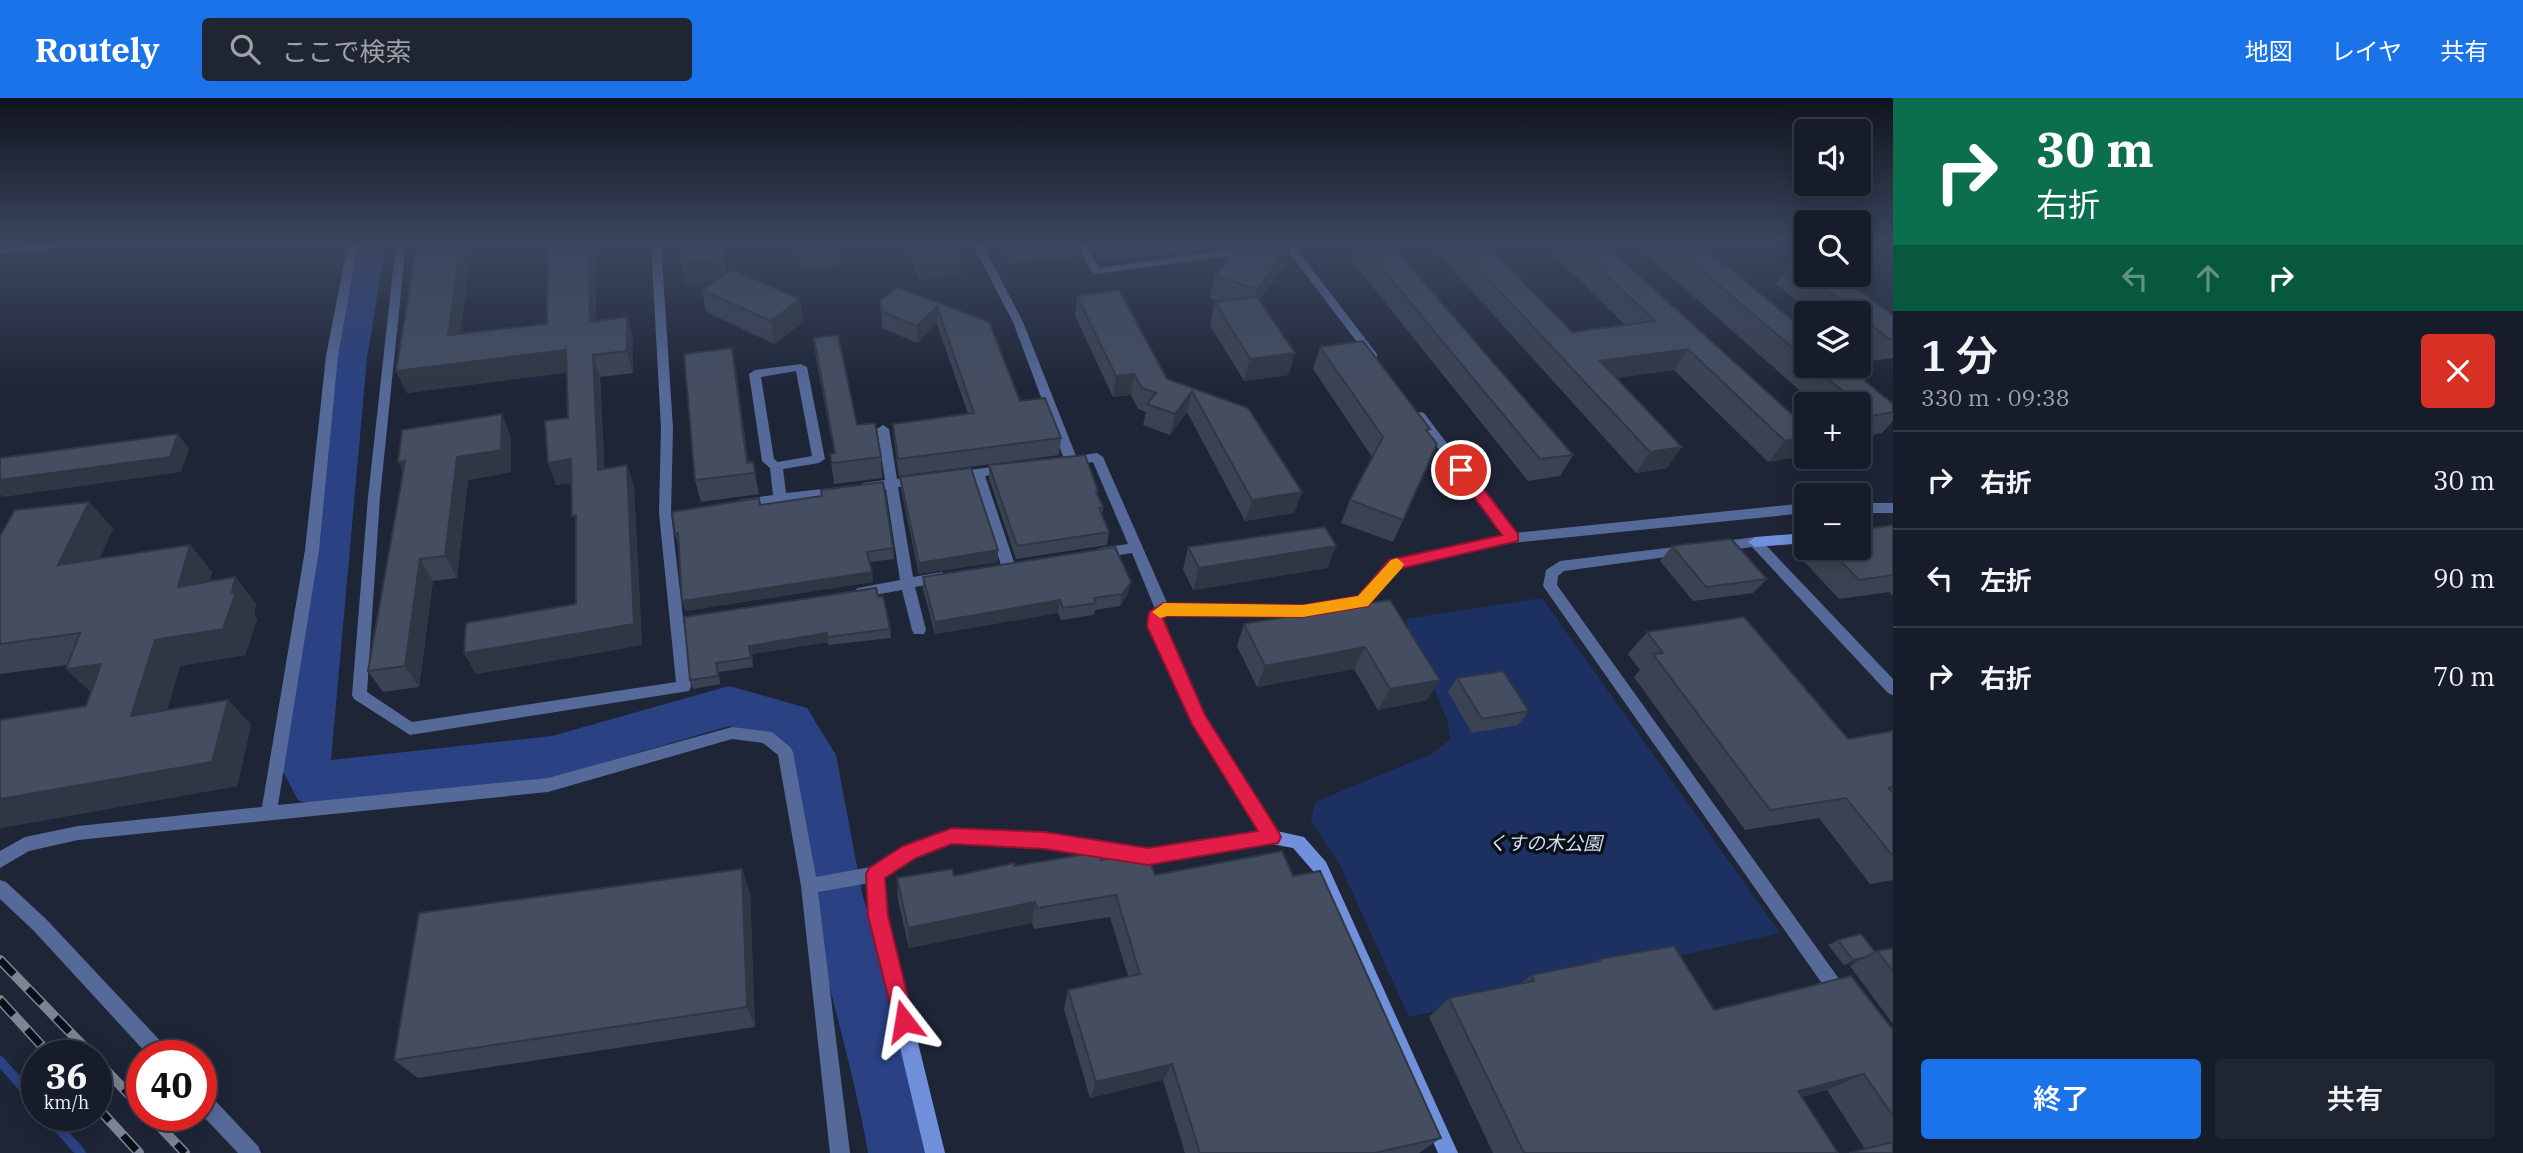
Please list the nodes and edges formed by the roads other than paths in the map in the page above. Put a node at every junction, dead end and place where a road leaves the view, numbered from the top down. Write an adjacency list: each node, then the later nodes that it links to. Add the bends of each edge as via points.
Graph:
1 (344, 292): 30 (street, via 332,356 312,550)
2 (396, 292): 3 (street, via 359,695 410,729 684,687)
3 (659, 292)
4 (1003, 292): 21 (street, via 1018,322 1064,461 1097,457)
5 (1322, 292): 6 (street)
6 (1379, 363)
7 (1412, 406): 18 (street)
8 (883, 429): 12 (street)
9 (776, 466): 9 (street, via 819,459 801,368 755,374 768,461); 13 (street)
10 (1018, 467): 11 (street)
11 (978, 472): 12 (street); 23 (street)
12 (889, 484): 13 (street); 25 (street)
13 (780, 498): 14 (street)
14 (729, 505)
15 (1871, 508): 16 (street)
16 (1893, 508)
17 (1794, 509): 18 (street)
18 (1512, 538): 27 (street, via 1394,564 1362,601 1303,611)
19 (1794, 539): 20 (street)
20 (1755, 542): 29 (street); 36 (street, via 1560,566 1551,574 1550,586)
21 (1137, 548): 22 (street); 27 (street)
22 (1086, 556)
23 (1009, 568)
24 (958, 575): 25 (street)
25 (907, 582): 26 (street); 28 (street)
26 (848, 595)
27 (1164, 610): 31 (street, via 1154,617 1155,626 1198,719)
28 (919, 630)
29 (1893, 689)
30 (269, 814): 32 (street, via 78,833 26,844); 34 (street, via 548,785 732,733 767,737 785,752)
31 (1272, 837): 33 (street, via 1148,856 1045,841 952,836 909,852); 42 (street, via 1298,842 1320,867)
32 (0, 860)
33 (876, 874): 34 (street); 41 (street, via 878,916)
34 (809, 886): 40 (street)
35 (0, 888): 37 (street)
36 (1854, 1013)
37 (146, 1040)
38 (217, 1117): 39 (street)
39 (251, 1153)
40 (840, 1153)
41 (935, 1153)
42 (1448, 1153)

